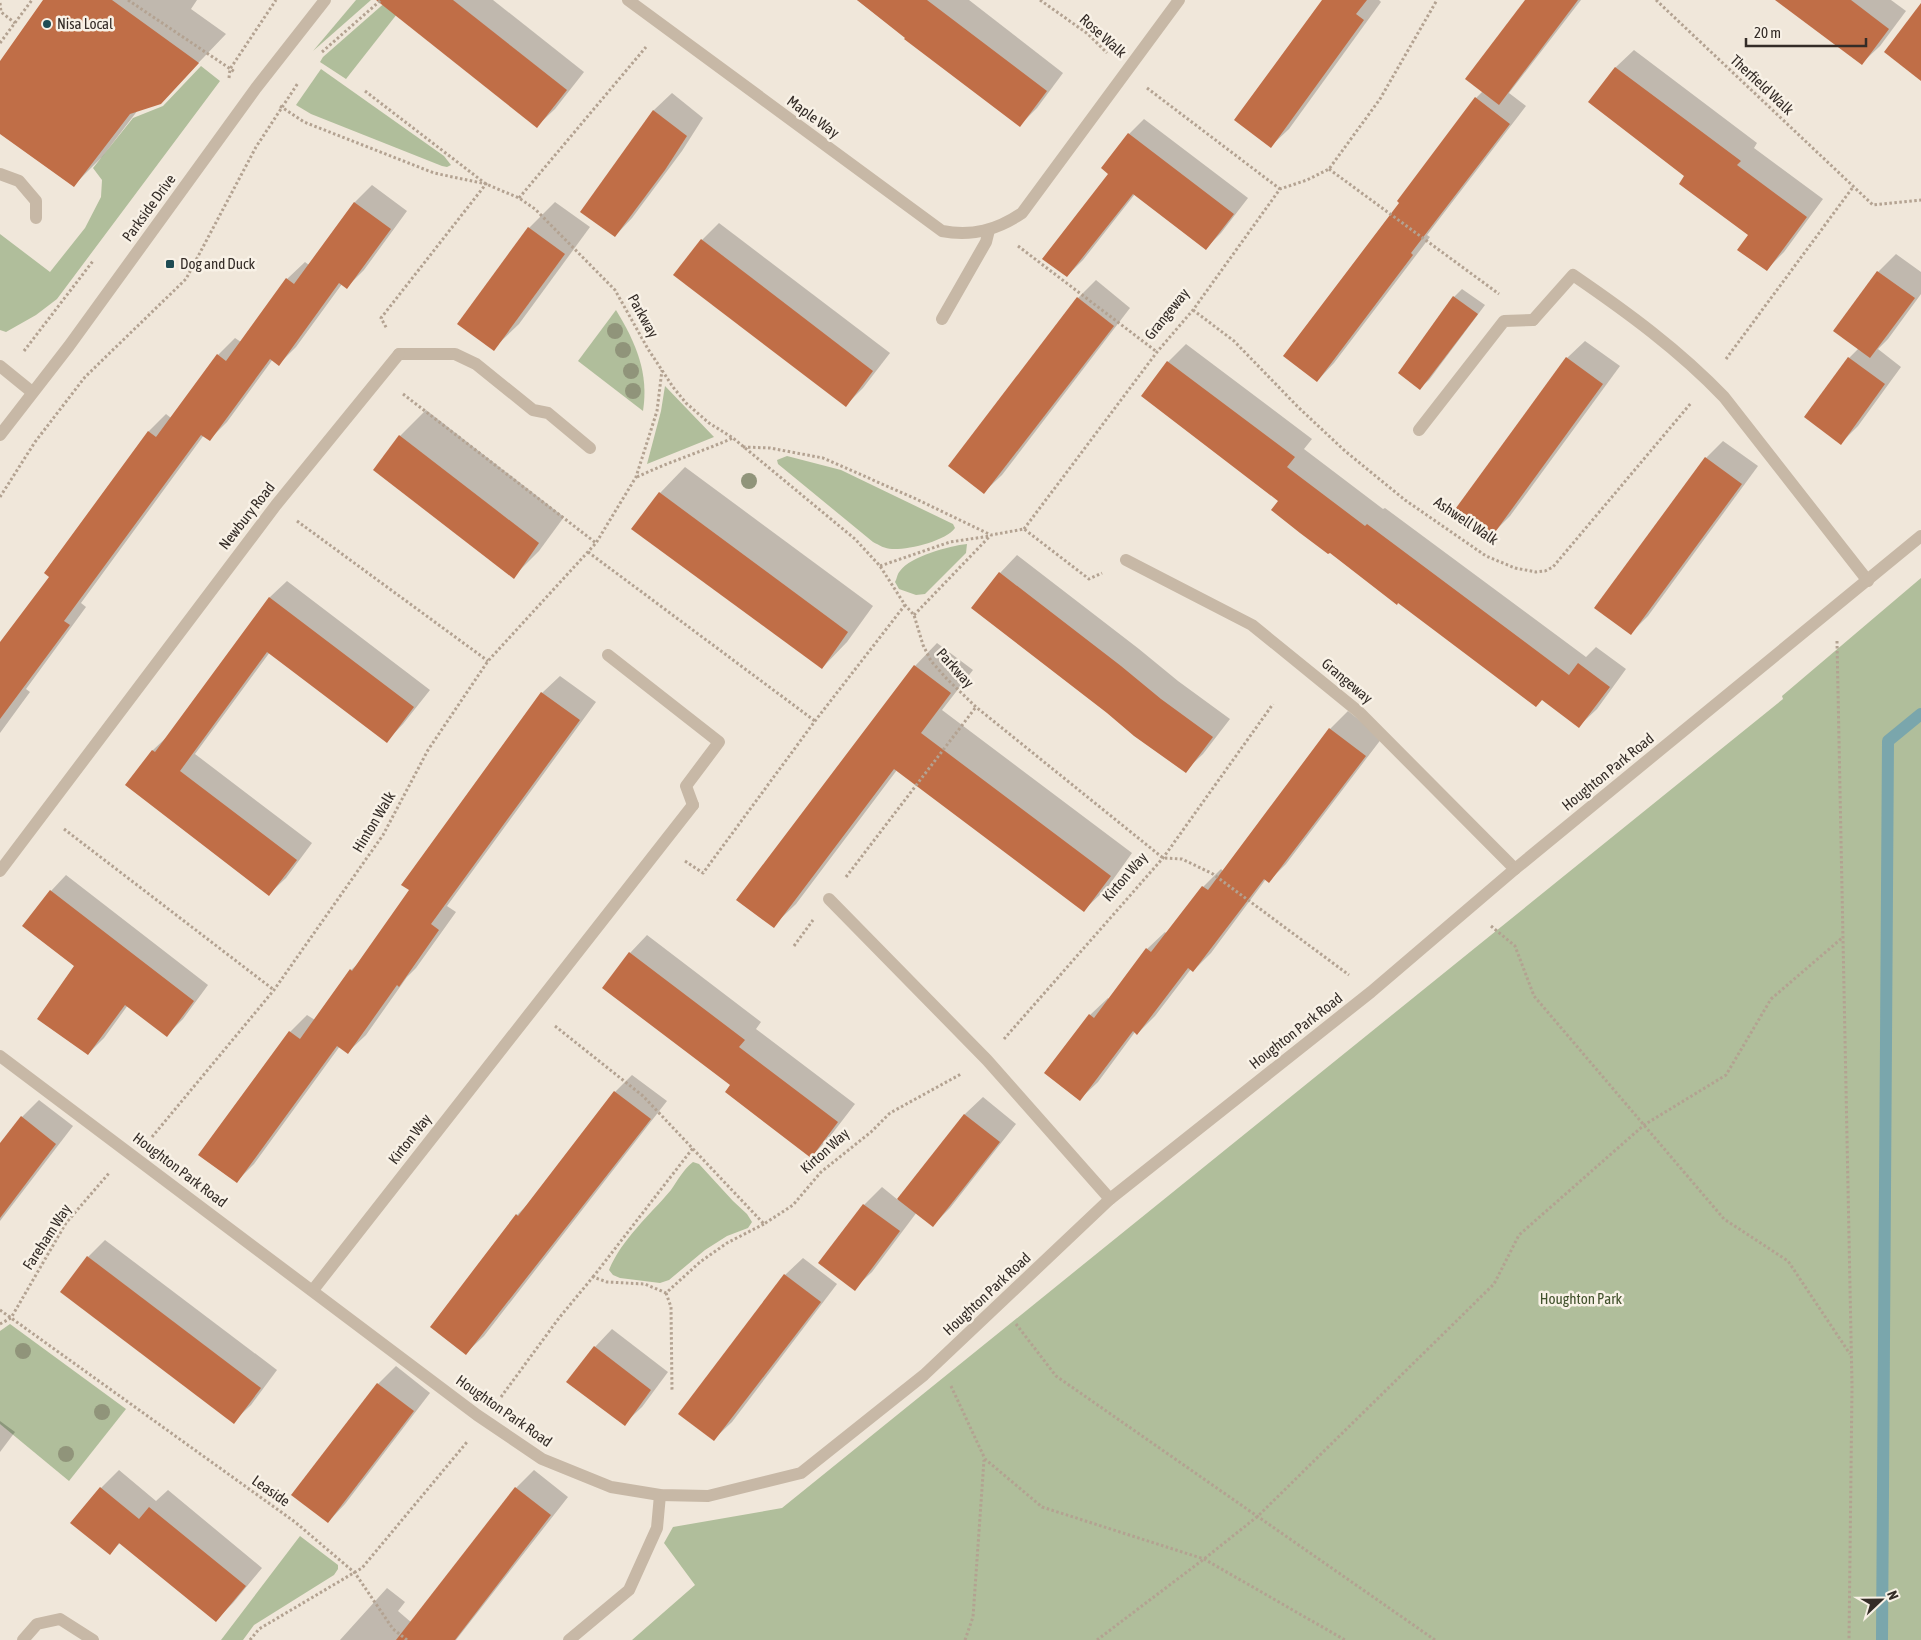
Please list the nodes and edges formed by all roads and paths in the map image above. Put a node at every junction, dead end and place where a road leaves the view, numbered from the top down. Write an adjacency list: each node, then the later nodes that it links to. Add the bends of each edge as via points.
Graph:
1 (32, 0): 13 (path)
2 (128, 0): 3 (path, via 230,69)
3 (276, 0)
4 (325, 0): 39 (street, Parkside Drive, via 256,88)
5 (381, 0): 16 (path)
6 (628, 0): 14 (street, Maple Way)
7 (1040, 0): 17 (path, Rose Walk, via 1088,34)
8 (1179, 0): 17 (street, Maple Way)
9 (1437, 0): 21 (path, via 1380,99)
10 (1656, 0): 24 (path, Therfield Walk)
11 (0, 3): 12 (path)
12 (0, 12): 13 (path)
13 (15, 23): 15 (path)
14 (663, 27): 26 (path); 29 (street, Maple Way, via 942,231 959,234)
15 (0, 43)
16 (316, 57)
17 (1126, 72): 25 (path); 29 (street, Maple Way, via 1022,213)
18 (302, 78): 20 (path)
19 (365, 91): 23 (path, Parkway)
20 (282, 106): 23 (path, via 304,122 434,173); 46 (path, via 256,147 186,279 85,377 35,442)
21 (1329, 169): 25 (path); 32 (path)
22 (0, 174): 28 (street, via 19,181 36,201)
23 (486, 184): 26 (path, Parkway); 34 (path, via 381,318)
24 (1853, 186): 27 (path, Therfield Walk, via 1873,205); 38 (path)
25 (1280, 189): 30 (path, Grangeway)
26 (519, 198): 36 (path, Parkway, via 535,209 615,290)
27 (1921, 200)
28 (36, 218)
29 (992, 229): 31 (street); 33 (path)
30 (1193, 310): 33 (path, Grangeway); 38 (path, Ashwell Walk, via 1234,341 1338,445 1405,500 1486,556 1536,572 1553,567)
31 (942, 319)
32 (1534, 320): 38 (street, via 1573,275 1641,322); 40 (street, via 1504,320)
33 (1157, 352): 48 (path, Grangeway)
34 (399, 354): 37 (street, Newbury Road); 44 (street, via 455,354 469,360 533,410 548,413)
35 (0, 366): 39 (street)
36 (662, 370): 42 (path, Parkway, via 686,403); 45 (path, Hinton Walk, via 657,412)
37 (381, 377): 47 (street, Newbury Road); 51 (path)
38 (1710, 382): 55 (street)
39 (32, 392): 41 (street, Parkside Drive)
40 (1419, 430)
41 (0, 435)
42 (733, 438): 43 (path, Parkway); 45 (path)
43 (742, 446): 49 (path, via 823,458); 54 (path, Parkway, via 841,527)
44 (590, 448)
45 (636, 477): 51 (path, Hinton Walk)
46 (0, 497)
47 (276, 505): 60 (path); 64 (street, Newbury Road)
48 (1024, 529): 49 (path); 53 (path, via 1089,579)
49 (991, 535): 54 (path, via 950,542); 58 (path)
50 (1921, 536): 55 (street, Houghton Park Road)
51 (596, 543): 52 (path, Hinton Walk)
52 (588, 552): 60 (path, Hinton Walk); 63 (path)
53 (1126, 560): 67 (street, Grangeway, via 1252,625 1359,712)
54 (880, 566): 56 (path, Parkway)
55 (1868, 581): 57 (street, Houghton Park Road)
56 (905, 606): 58 (path, Parkway); 63 (path)
57 (1836, 607): 67 (street, Houghton Park Road); 71 (path)
58 (914, 615): 62 (path, Parkway, via 931,661)
59 (608, 655): 65 (street, Kirton Way, via 719,742 686,786 693,806)
60 (488, 661): 73 (path, Hinton Walk, via 428,750 383,834)
61 (1273, 704): 66 (path, Kirton Way)
62 (976, 707): 66 (path, Parkway); 69 (path)
63 (815, 721): 65 (path, via 703,874)
64 (44, 813): 68 (street, Newbury Road); 73 (path)
65 (662, 845): 75 (street, Kirton Way)
66 (1163, 858): 74 (path, via 1182,859 1213,874); 77 (path, Kirton Way)
67 (1515, 869): 70 (street, Houghton Park Road)
68 (0, 871)
69 (829, 899): 72 (path); 77 (street)
70 (1470, 908): 74 (street, Houghton Park Road); 78 (path, via 1515,946 1534,996)
71 (1842, 938): 78 (path, via 1771,999 1726,1075); 90 (path)
72 (794, 946)
73 (274, 990): 80 (path, Hinton Walk)
74 (1371, 992): 81 (street, Houghton Park Road)
75 (534, 1008): 79 (path, via 643,1096); 84 (street, Kirton Way)
76 (0, 1056): 80 (street, Houghton Park Road)
77 (987, 1060): 81 (street); 82 (path, Kirton Way, via 890,1113 821,1172 793,1205)
78 (1644, 1125): 90 (path, via 1724,1219 1788,1261); 96 (path, via 1519,1235 1494,1284)
79 (693, 1148): 82 (path); 83 (path)
80 (135, 1157): 84 (street, Houghton Park Road); 88 (path, Fareham Way, via 112,1170 66,1223)
81 (1110, 1198): 86 (street, Houghton Park Road)
82 (764, 1224): 85 (path, Kirton Way, via 706,1257)
83 (593, 1277): 85 (path, via 607,1282 645,1284); 93 (path)
84 (313, 1290): 93 (street, Houghton Park Road)
85 (666, 1293): 92 (path, via 671,1307)
86 (1000, 1303): 91 (street, Houghton Park Road); 96 (path, via 1056,1376)
87 (0, 1310): 88 (path)
88 (11, 1318): 89 (path); 98 (path, Leaside, via 295,1522)
89 (0, 1324)
90 (1851, 1355): 108 (path)
91 (939, 1361): 94 (path); 95 (street, Houghton Park Road, via 801,1473 708,1496)
92 (672, 1391)
93 (485, 1420): 95 (street, Houghton Park Road, via 542,1459 611,1487); 98 (path)
94 (984, 1459): 97 (path, via 1042,1507); 104 (path, via 973,1617)
95 (660, 1495): 103 (street, via 657,1528 629,1590)
96 (1258, 1516): 97 (path); 107 (path)
97 (1204, 1559): 105 (path); 106 (path)
98 (356, 1573): 101 (path, via 259,1630); 102 (path, Leaside, via 393,1629)
99 (23, 1640): 100 (street, via 37,1624 60,1619)
100 (93, 1640)
101 (250, 1640)
102 (407, 1640)
103 (569, 1640)
104 (965, 1640)
105 (1097, 1640)
106 (1345, 1640)
107 (1435, 1640)
108 (1848, 1640)

